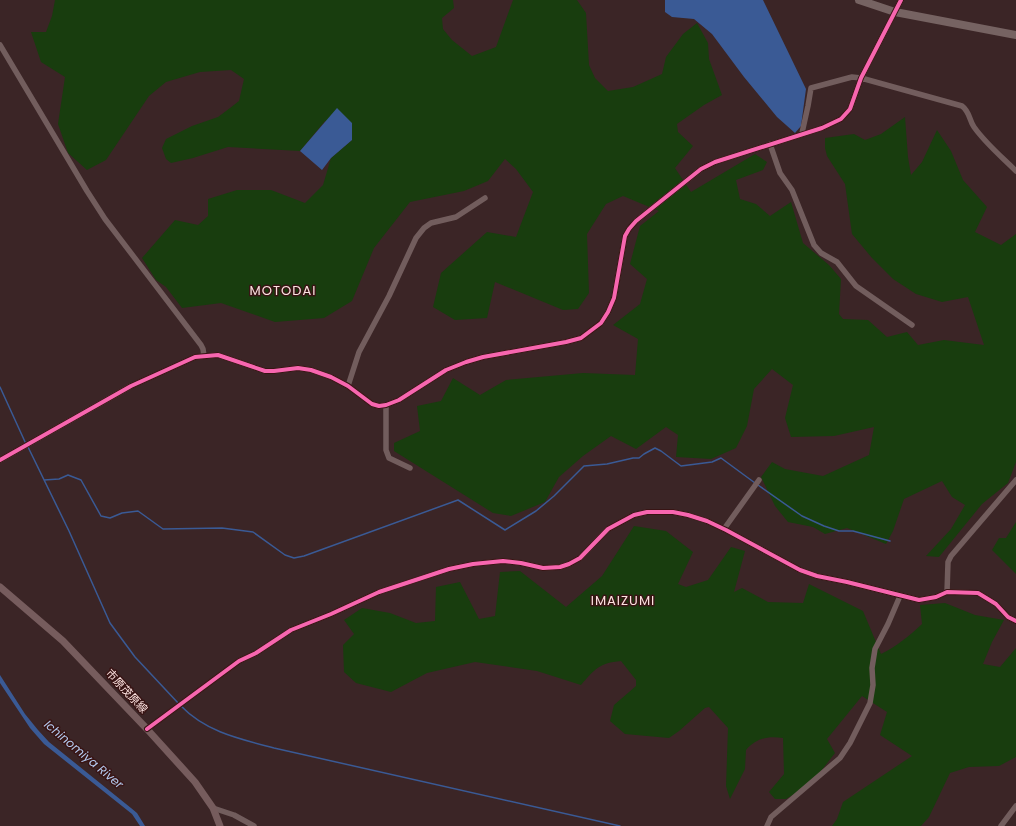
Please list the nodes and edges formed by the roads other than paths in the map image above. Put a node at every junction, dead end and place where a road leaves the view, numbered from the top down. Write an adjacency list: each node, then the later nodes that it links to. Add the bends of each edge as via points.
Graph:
1 (859, 0): 3 (highway)
2 (901, 0): 3 (street)
3 (895, 12): 4 (highway); 6 (street)
4 (1016, 35)
5 (0, 45): 12 (street, via 86,191 201,345)
6 (861, 78): 7 (street, via 850,109 841,119 822,128); 7 (street, via 852,77 811,88); 9 (street, via 962,106 967,109 973,125 981,136)
7 (802, 133): 8 (street)
8 (770, 144): 11 (street, via 780,172 792,190 814,245 837,262 856,286); 14 (street, via 714,162 701,169 636,221 625,236 614,298 608,312 601,323 581,338 466,362 446,370 399,400)
9 (1016, 171)
10 (485, 198): 13 (street, via 456,217 431,223 416,238 359,352)
11 (912, 325)
12 (204, 356): 13 (street, via 218,355 265,371 298,368 311,370); 15 (street, via 195,357 142,380)
13 (348, 386): 14 (street, via 372,404)
14 (386, 405): 16 (street, via 386,450 389,458)
15 (0, 460)
16 (410, 468)
17 (759, 480): 19 (street)
18 (1016, 480): 21 (street, via 951,556 948,562)
19 (724, 528): 22 (street, via 800,570); 24 (street, via 688,514 647,512 634,515 608,528 580,558 564,566 543,568 503,561 473,564 448,569 396,586 291,630 239,661)
20 (0, 587): 24 (main road, 市原茂原線, via 63,641)
21 (947, 592): 22 (street, via 920,600); 23 (street, via 978,593)
22 (900, 596): 29 (street, via 875,650 870,703 850,743 840,758 771,817)
23 (1016, 621)
24 (147, 729): 26 (main road, 市原茂原線, via 195,782)
25 (1016, 806): 30 (street)
26 (213, 808): 27 (main road, 市原茂原線); 28 (street, via 234,815)
27 (220, 826)
28 (254, 826)
29 (767, 826)
30 (1001, 826)

